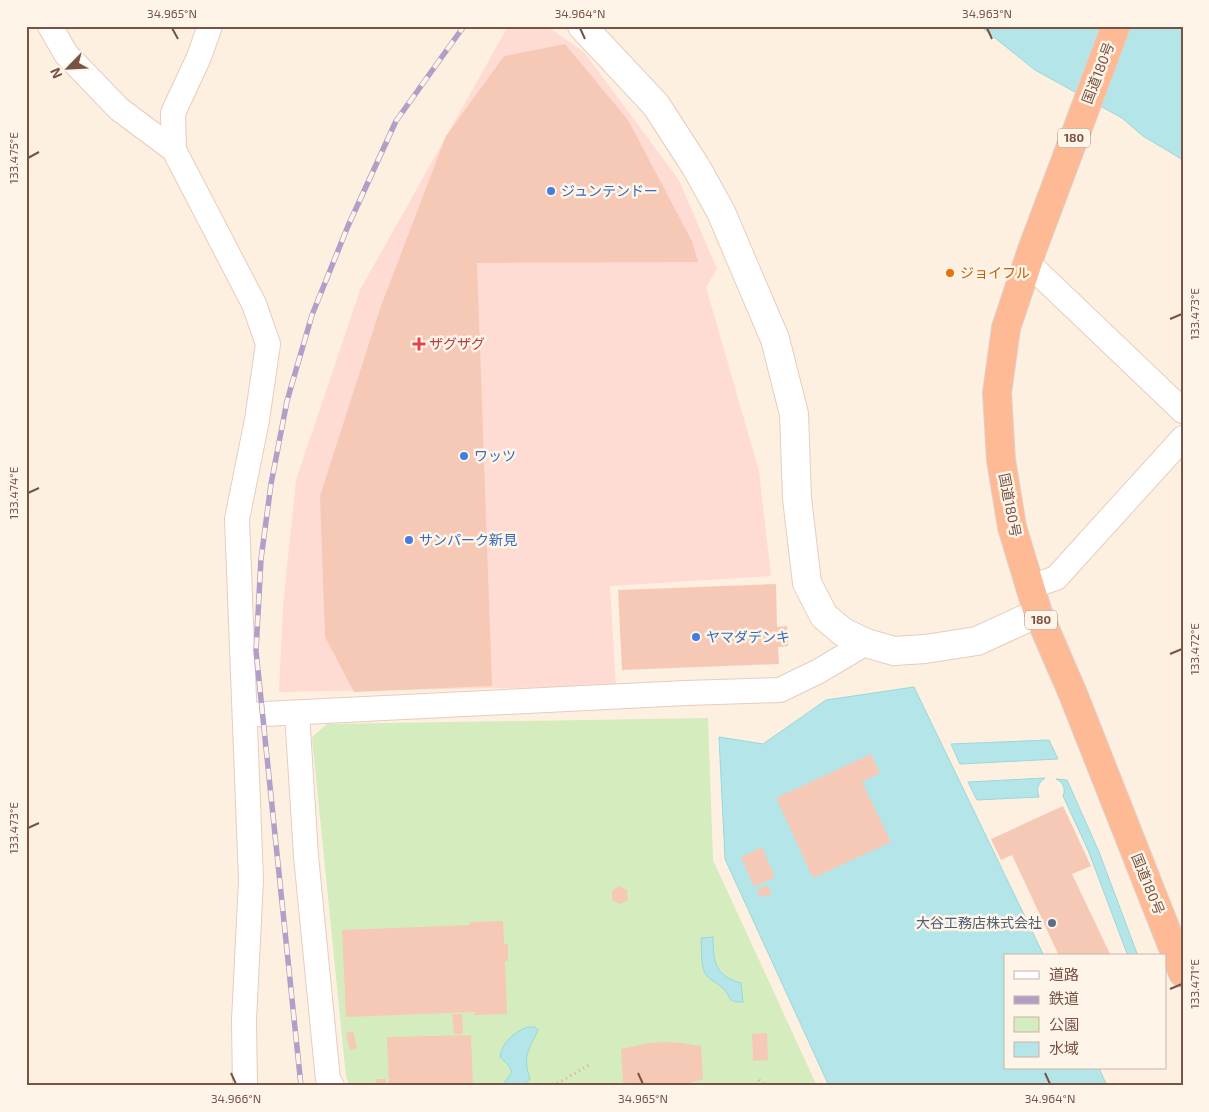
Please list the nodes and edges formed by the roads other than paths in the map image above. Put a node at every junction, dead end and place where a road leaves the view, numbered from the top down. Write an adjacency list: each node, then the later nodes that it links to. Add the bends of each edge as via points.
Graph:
1 (50, 26): 5 (street, via 66,54 119,109)
2 (210, 26): 5 (street, via 172,113)
3 (582, 26): 10 (street, via 656,105 696,166 721,212 775,339 794,414 796,498 807,582 824,616 843,632)
4 (1116, 26): 6 (highway, 国道180号 / 180)
5 (174, 150): 12 (street, via 254,304 268,344 237,519)
6 (1030, 256): 7 (street); 9 (highway, 国道180号 / 180, via 1006,328 997,393 1001,460 1012,527)
7 (1183, 411)
8 (1183, 438): 9 (street)
9 (1034, 600): 10 (street, via 977,641 894,651); 13 (highway, 国道180号 / 180)
10 (866, 643): 11 (street, via 780,690)
11 (297, 713): 12 (street); 16 (street, via 306,856 328,1080)
12 (245, 715): 15 (street, via 251,880 244,1020)
13 (1178, 940): 14 (highway, 国道180号 / 180)
14 (1183, 972)
15 (245, 1086)
16 (332, 1086)

